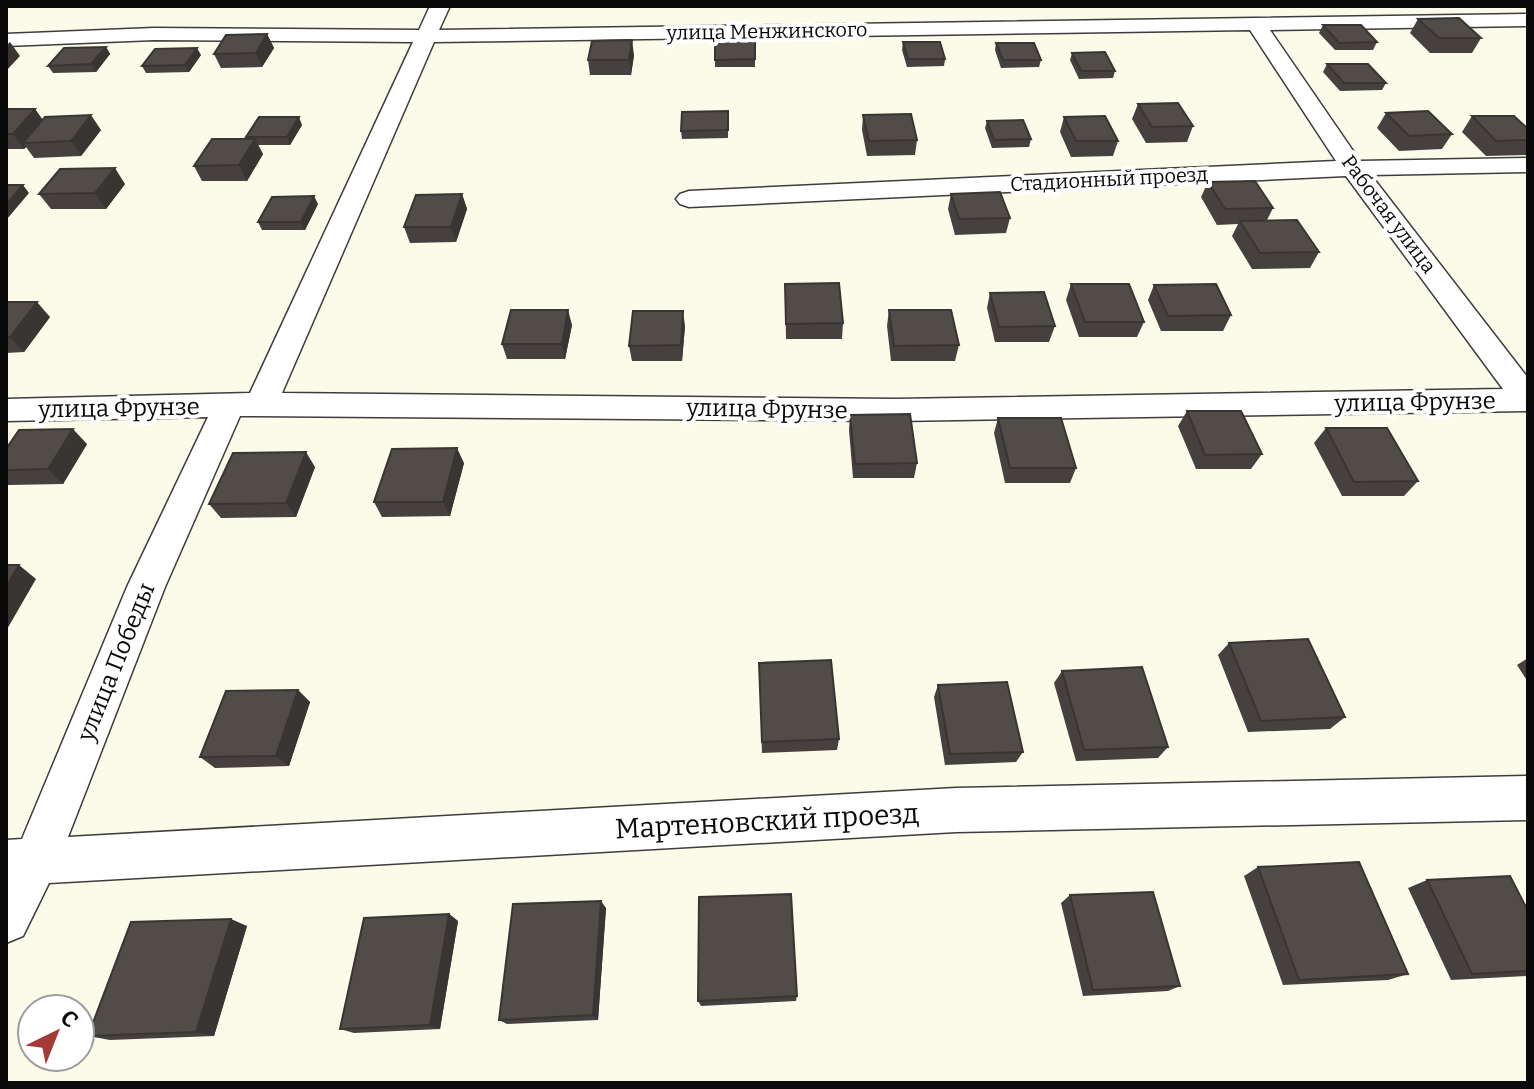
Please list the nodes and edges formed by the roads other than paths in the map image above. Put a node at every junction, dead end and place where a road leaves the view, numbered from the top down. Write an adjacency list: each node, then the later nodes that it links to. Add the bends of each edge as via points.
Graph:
1 (440, 6): 5 (street, улица Победы)
2 (1215, 15): 4 (street, улица Менжинского); 5 (street, улица Менжинского)
3 (1528, 20): 4 (street, улица Менжинского)
4 (1256, 24): 8 (street, Рабочая улица)
5 (425, 36): 6 (street, улица Менжинского, via 154,34); 11 (street, улица Победы)
6 (6, 40)
7 (1528, 165): 8 (street, Стадионный проезд)
8 (1353, 168): 9 (street, Стадионный проезд); 10 (street, Рабочая улица)
9 (689, 199)
10 (1528, 400): 11 (street, улица Фрунзе, via 896,410)
11 (245, 405): 12 (street, улица Фрунзе); 14 (street, улица Победы, via 146,587)
12 (6, 410)
13 (1528, 798): 14 (street, Мартеновский проезд, via 956,810)
14 (20, 863): 15 (street, улица Победы)
15 (6, 919)

